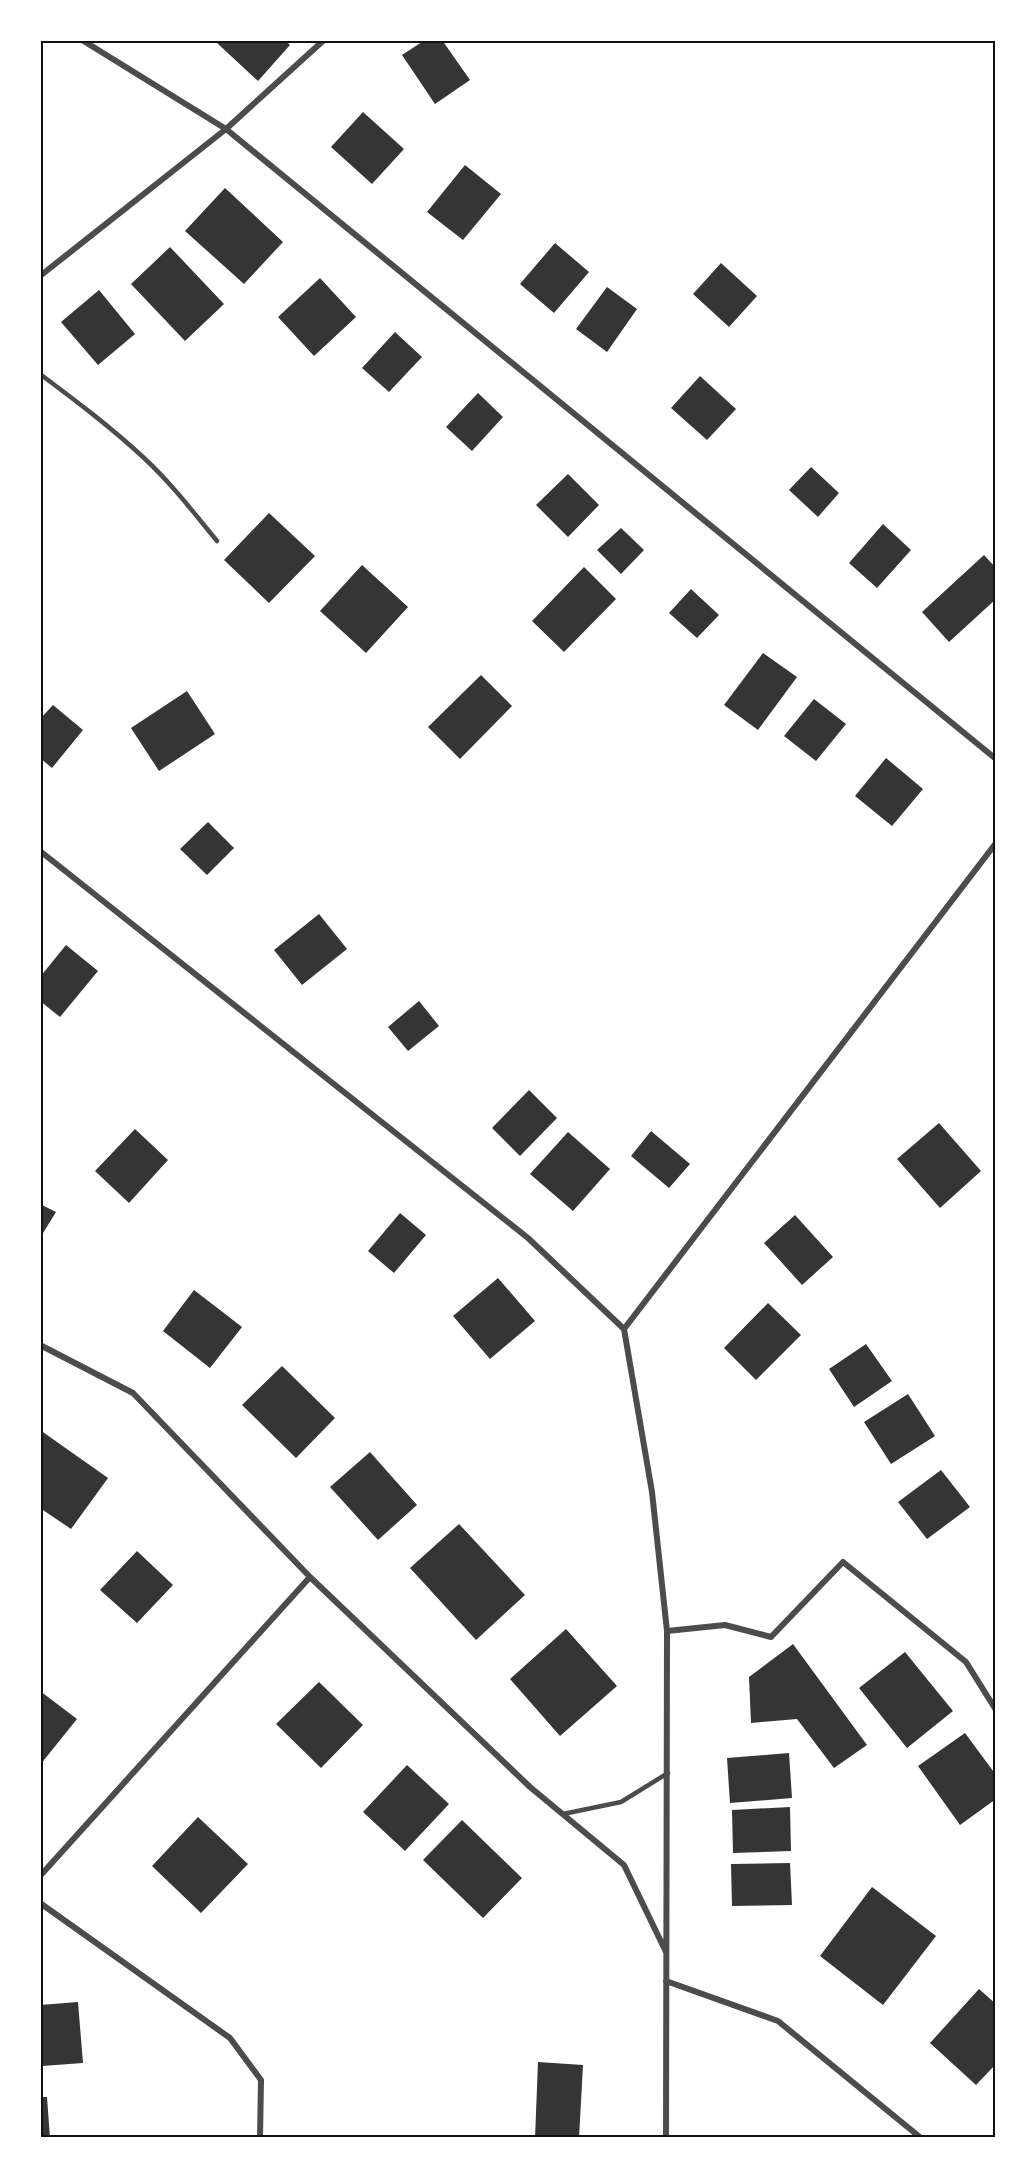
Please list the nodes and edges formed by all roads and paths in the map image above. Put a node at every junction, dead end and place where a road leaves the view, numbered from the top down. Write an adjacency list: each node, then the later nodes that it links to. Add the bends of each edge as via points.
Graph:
1 (82, 40): 3 (street)
2 (324, 40): 3 (street)
3 (226, 129): 4 (street); 7 (street)
4 (40, 276)
5 (40, 374): 6 (lane, via 145,459)
6 (217, 541)
7 (996, 759)
8 (996, 843): 10 (street)
9 (40, 851): 10 (street, via 528,1238)
10 (624, 1329): 13 (street, via 652,1492)
11 (40, 1345): 12 (street, via 133,1394)
12 (310, 1577): 16 (street); 17 (street)
13 (668, 1631): 14 (street, via 725,1625 771,1637 843,1562 966,1662); 15 (street)
14 (996, 1710)
15 (668, 1773): 16 (lane, via 621,1802); 19 (street)
16 (563, 1814): 19 (street, via 624,1864)
17 (40, 1876)
18 (40, 1903): 21 (street, via 230,2038 261,2080)
19 (666, 1952): 20 (street)
20 (666, 1981): 22 (street); 23 (street, via 778,2021)
21 (260, 2138)
22 (666, 2138)
23 (921, 2138)

